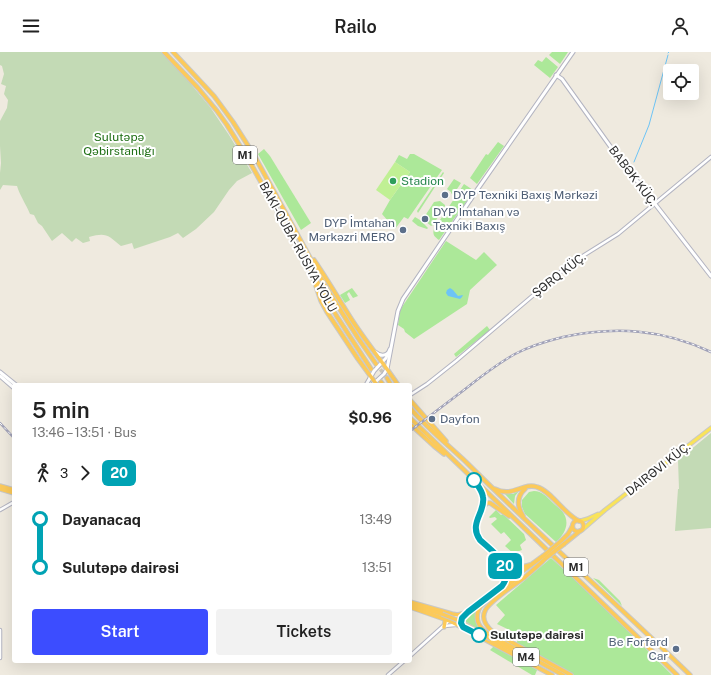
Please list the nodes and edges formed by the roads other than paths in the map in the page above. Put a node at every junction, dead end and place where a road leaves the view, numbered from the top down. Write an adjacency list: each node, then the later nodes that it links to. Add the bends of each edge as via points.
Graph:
1 (164, 52): 8 (highway, M1, via 218,111)
2 (173, 52): 7 (highway, M1, via 214,96 233,122)
3 (573, 52): 4 (main road)
4 (556, 75): 6 (main road, BABƏK KÜÇ., via 562,79); 10 (main road, via 403,299 398,311)
5 (711, 157): 6 (street, ŞƏRQ KÜÇ.)
6 (655, 204): 9 (main road, BABƏK KÜÇ.); 28 (street, ŞƏRQ KÜÇ., via 618,234 573,261 456,361)
7 (304, 247): 11 (highway, via 327,278); 14 (highway, M1, via 341,312)
8 (310, 270): 15 (highway, M1); 19 (highway, via 322,305)
9 (711, 276)
10 (393, 342): 12 (main road); 16 (main road)
11 (368, 344): 12 (main road, via 380,355); 13 (highway)
12 (389, 352): 13 (main road)
13 (382, 363): 16 (highway); 19 (main road)
14 (376, 364)
15 (371, 369)
16 (387, 369): 24 (main road); 26 (highway)
17 (0, 372): 21 (main road)
18 (0, 376): 27 (main road)
19 (370, 376): 22 (main road); 23 (highway)
20 (387, 378): 25 (highway)
21 (14, 383)
22 (367, 383)
23 (376, 383)
24 (378, 383)
25 (390, 383)
26 (397, 383)
27 (12, 386)
28 (412, 394)
29 (412, 402): 34 (highway)
30 (412, 410): 34 (highway, M1)
31 (412, 420): 35 (highway, M1)
32 (412, 426): 35 (highway)
33 (711, 428): 47 (main road, DAIRƏVI KÜÇ.)
34 (463, 459): 37 (highway, M1)
35 (458, 465): 36 (highway, M1)
36 (471, 477): 45 (highway, via 483,495); 51 (highway, M1)
37 (489, 485): 39 (highway, via 504,492); 49 (highway, M1)
38 (0, 486): 41 (highway)
39 (527, 487): 44 (highway, via 541,488); 49 (highway, via 519,495 518,503)
40 (0, 489): 42 (highway)
41 (12, 489)
42 (12, 492)
43 (12, 503): 46 (street)
44 (563, 508): 48 (highway); 50 (highway)
45 (481, 509): 51 (highway, via 491,504); 55 (highway, via 477,521 478,536)
46 (0, 510)
47 (605, 510): 48 (main road, DAIRƏVI KÜÇ.); 52 (main road, DAIRƏVI KÜÇ.)
48 (580, 521): 50 (highway, via 574,522); 52 (highway, via 583,524)
49 (526, 522): 79 (highway, M1)
50 (572, 526): 52 (highway, via 576,531); 53 (highway)
51 (526, 529): 78 (highway, M1)
52 (581, 530): 53 (highway)
53 (562, 542): 54 (highway, bridge)
54 (544, 557): 56 (highway); 64 (highway, via 527,576 489,605)
55 (502, 561): 56 (highway, via 517,567); 57 (highway, via 507,577)
56 (534, 562): 57 (highway); 76 (highway, bridge, via 480,607 477,621 482,630)
57 (502, 586): 61 (highway)
58 (412, 605): 62 (highway)
59 (412, 606): 65 (highway, M4)
60 (412, 606): 76 (highway, M4, bridge, via 453,618)
61 (468, 612): 63 (highway); 67 (highway, via 463,617)
62 (448, 613): 63 (highway); 65 (highway, via 450,617)
63 (458, 615): 66 (street)
64 (484, 617): 70 (highway, via 481,630); 77 (highway, M4, via 493,632)
65 (445, 618): 66 (highway, M4); 68 (highway)
66 (450, 620): 67 (highway, M4); 68 (street)
67 (461, 626): 68 (street); 70 (highway, M4)
68 (444, 627): 71 (street)
69 (0, 630): 72 (street)
70 (471, 631): 75 (highway, M4)
71 (412, 654)
72 (0, 658)
73 (402, 663): 74 (street)
74 (388, 675)
75 (552, 675)
76 (562, 675)
77 (571, 675)
78 (677, 675)
79 (690, 675)

